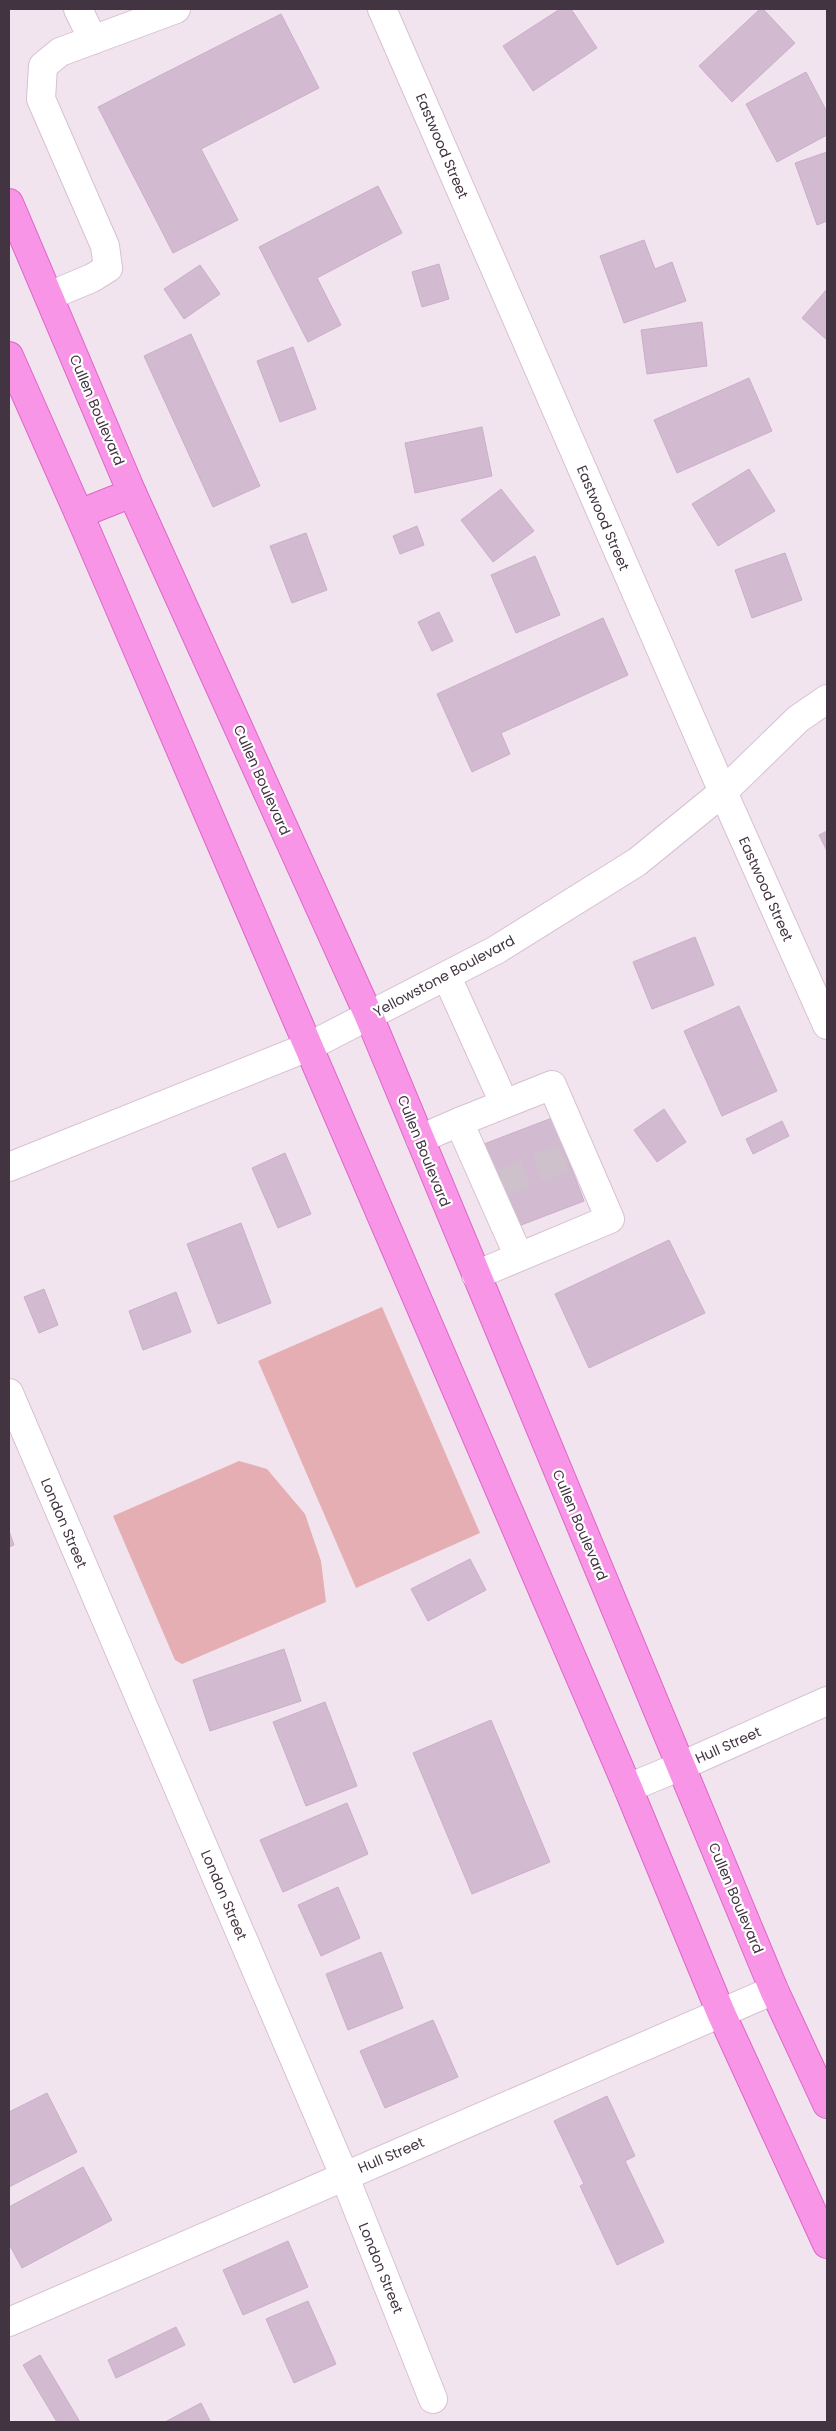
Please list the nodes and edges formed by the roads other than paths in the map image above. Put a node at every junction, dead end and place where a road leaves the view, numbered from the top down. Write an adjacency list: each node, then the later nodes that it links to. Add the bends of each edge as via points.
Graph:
1 (78, 9): 4 (street)
2 (176, 9): 4 (street)
3 (382, 9): 11 (street, Eastwood Street)
4 (93, 40): 6 (street, via 60,52 43,66 41,99 105,246 108,268)
5 (9, 203): 6 (main road, Cullen Boulevard)
6 (49, 296): 8 (main road, Cullen Boulevard)
7 (9, 356): 9 (main road)
8 (132, 493): 9 (main road); 13 (main road, Cullen Boulevard)
9 (79, 514): 15 (main road)
10 (827, 699): 11 (street, Yellowstone Boulevard, via 798,719)
11 (722, 792): 12 (street, Yellowstone Boulevard, via 637,862 496,950); 14 (street, Eastwood Street)
12 (447, 976): 13 (street, Yellowstone Boulevard); 16 (street)
13 (369, 1016): 15 (street, Yellowstone Boulevard); 18 (main road, Cullen Boulevard)
14 (827, 1025)
15 (308, 1047): 19 (street, Yellowstone Boulevard); 25 (main road)
16 (504, 1104): 17 (street); 20 (street, via 552,1084 574,1154 610,1219)
17 (459, 1122): 18 (street); 20 (street, via 494,1186)
18 (420, 1139): 21 (main road, Cullen Boulevard)
19 (9, 1167)
20 (518, 1257): 21 (street)
21 (476, 1275): 24 (main road, Cullen Boulevard)
22 (11, 1403): 29 (street, London Street)
23 (827, 1701): 24 (street, Hull Street)
24 (681, 1766): 25 (street, Hull Street); 26 (main road, Cullen Boulevard)
25 (628, 1788): 27 (main road)
26 (774, 1990): 27 (street, Hull Street); 28 (main road, Cullen Boulevard)
27 (721, 2013): 29 (street, Hull Street); 30 (main road)
28 (827, 2104)
29 (344, 2175): 31 (street, Hull Street); 32 (street, London Street)
30 (827, 2244)
31 (9, 2322)
32 (433, 2399)

